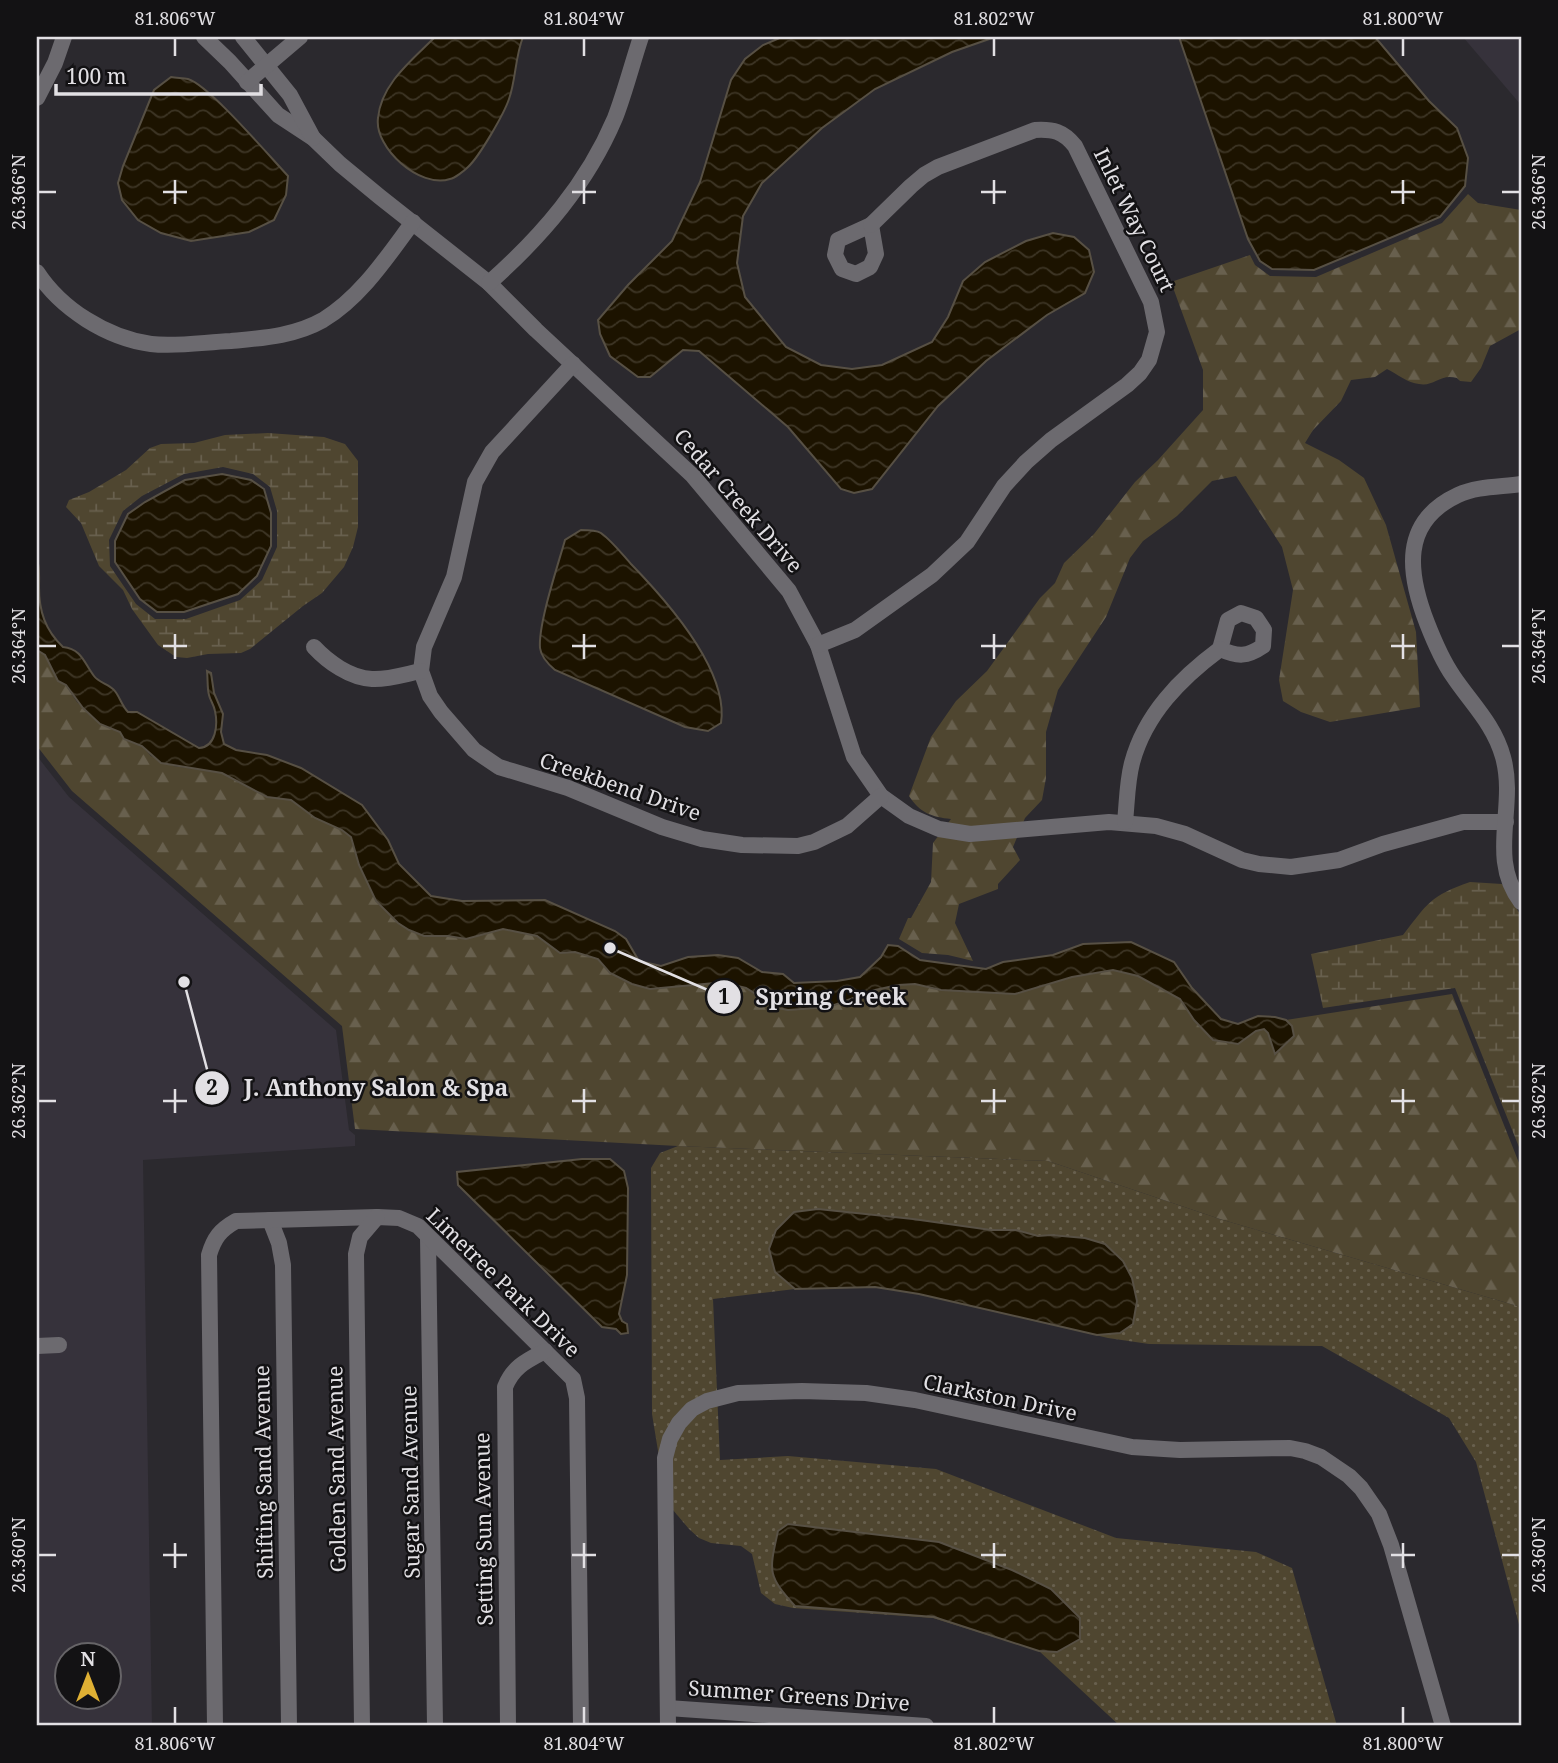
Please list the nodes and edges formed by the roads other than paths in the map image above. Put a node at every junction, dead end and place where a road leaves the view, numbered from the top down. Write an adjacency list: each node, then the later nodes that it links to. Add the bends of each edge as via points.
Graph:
1 (64, 37): 8 (street)
2 (204, 37): 7 (street, Cedar Creek Drive)
3 (243, 37): 6 (street, Cedar Creek Drive)
4 (300, 37): 6 (street)
5 (641, 37): 13 (street, via 615,117 584,177 558,215)
6 (268, 66): 7 (street); 9 (street, Cedar Creek Drive, via 300,110)
7 (247, 82): 9 (street, Cedar Creek Drive, via 278,116)
8 (37, 98)
9 (313, 138): 10 (street, Cedar Creek Drive)
10 (413, 222): 12 (street, via 359,290 336,311 304,329 269,338 170,345 135,341 77,313); 13 (street, Cedar Creek Drive)
11 (871, 225): 16 (street, Inlet Way Court, via 938,167 1035,130 1065,133 1151,302 1157,332 1140,373 1026,462 967,542 943,565 855,629)
12 (37, 272)
13 (489, 283): 14 (street, Cedar Creek Drive)
14 (573, 364): 16 (street, Cedar Creek Drive, via 701,486 780,577); 19 (street, via 483,466 469,502 454,577 424,647)
15 (1521, 484): 22 (street, via 1476,489 1447,501 1425,523 1412,561 1413,585 1444,661 1486,720 1503,755 1508,788)
16 (818, 645): 20 (street, Cedar Creek Drive, via 851,749)
17 (314, 648): 19 (street, via 326,661 372,679)
18 (1220, 649): 21 (street, via 1184,678 1144,732 1132,763)
19 (421, 671): 20 (street, Creekbend Drive, via 441,712 486,759 682,834 742,845 798,846 848,826)
20 (881, 796): 21 (street, Cedar Creek Drive, via 916,819 954,833 985,835)
21 (1125, 822): 22 (street, Cedar Creek Drive, via 1185,834 1242,860 1291,867 1339,860 1463,822)
22 (1506, 822): 23 (street, via 1504,864)
23 (1521, 902)
24 (377, 1217): 25 (street, Limetree Park Drive); 26 (street, Limetree Park Drive, via 410,1222); 33 (street, Golden Sand Avenue, via 360,1237 356,1254)
25 (270, 1220): 31 (street, Limetree Park Drive, via 236,1221 223,1228 209,1255); 32 (street, Shifting Sand Avenue, via 283,1265)
26 (428, 1237): 29 (street, Limetree Park Drive); 34 (street, Sugar Sand Avenue)
27 (60, 1345): 28 (street)
28 (37, 1346)
29 (545, 1351): 35 (street, Setting Sun Avenue, via 511,1372 505,1387); 36 (street, Limetree Park Drive, via 573,1379 577,1398)
30 (668, 1708): 37 (street, Clarkston Drive); 38 (street, Summer Greens Drive); 39 (street, Clarkston Drive, via 665,1458 670,1439 692,1409 722,1395 834,1390 927,1402 1123,1446 1290,1448 1321,1457 1349,1476 1379,1514)
31 (215, 1726)
32 (289, 1726)
33 (362, 1726)
34 (435, 1726)
35 (508, 1726)
36 (581, 1726)
37 (668, 1726)
38 (926, 1726)
39 (1443, 1726)

